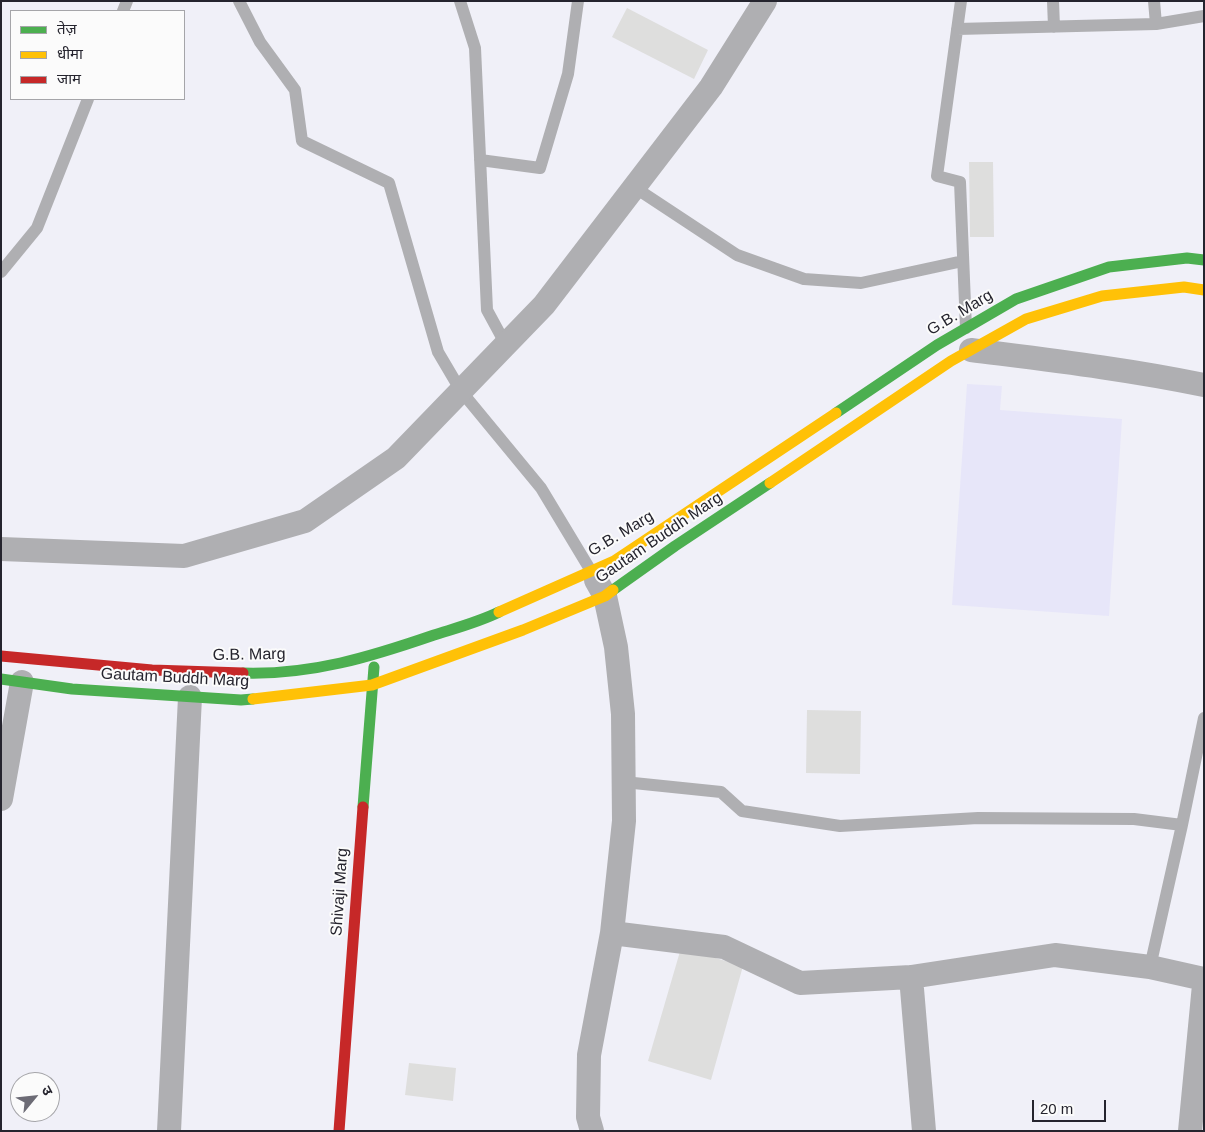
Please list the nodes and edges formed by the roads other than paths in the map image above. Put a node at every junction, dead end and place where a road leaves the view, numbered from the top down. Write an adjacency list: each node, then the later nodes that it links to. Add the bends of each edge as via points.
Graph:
1 (240, 1): 22 (lane, via 260,42 295,90 302,141 389,182 438,352)
2 (460, 1): 13 (lane, via 475,48)
3 (578, 1): 13 (lane, via 568,74 540,168)
4 (765, 1): 14 (street, via 711,87)
5 (961, 1): 11 (lane)
6 (1053, 1): 10 (lane)
7 (1154, 1): 9 (lane)
8 (1204, 16): 9 (lane)
9 (1156, 24): 10 (lane)
10 (1054, 27): 11 (lane)
11 (957, 29): 16 (lane, via 937,176 960,182)
12 (88, 100): 17 (lane, via 37,228)
13 (480, 160): 20 (lane, via 488,310)
14 (634, 187): 16 (lane, via 737,255 804,279 861,283); 20 (street, via 544,305)
15 (1204, 260): 19 (street, G.B. Marg, via 1187,258 1110,267 1016,299)
16 (963, 261): 19 (lane)
17 (1, 272)
18 (1204, 290): 19 (street, Gautam Buddh Marg, via 1184,287 1102,296)
19 (968, 339): 21 (street); 24 (street, G.B. Marg, via 938,345 614,561); 25 (street, Gautam Buddh Marg, via 951,361)
20 (506, 345): 22 (street)
21 (1204, 386)
22 (461, 391): 23 (street, via 396,458 305,521 184,556); 24 (lane, via 541,488)
23 (1, 549)
24 (591, 571): 25 (street); 27 (street, G.B. Marg, via 496,614)
25 (605, 596): 29 (street, Gautam Buddh Marg, via 523,630); 32 (street, via 616,647 622,705)
26 (1, 656): 27 (street, G.B. Marg, via 152,670 273,674)
27 (374, 656): 29 (street, Shivaji Marg)
28 (11, 681): 30 (street, Gautam Buddh Marg, via 72,689); 33 (street)
29 (372, 685): 30 (street, Gautam Buddh Marg, via 241,700); 42 (street, Shivaji Marg)
30 (190, 697): 41 (street)
31 (1204, 718): 34 (lane)
32 (624, 782): 34 (lane, via 721,792 742,812 840,826 978,818 1134,818); 35 (street, via 624,821)
33 (1, 799)
34 (1182, 825): 36 (lane)
35 (612, 933): 37 (street, via 724,947 800,983); 43 (street, via 589,1055 588,1117)
36 (1150, 967): 37 (street, via 1055,955); 38 (street)
37 (911, 977): 44 (street)
38 (1204, 979)
39 (1204, 985): 40 (street)
40 (1199, 1088): 45 (street)
41 (169, 1131)
42 (339, 1131)
43 (592, 1131)
44 (924, 1131)
45 (1190, 1131)

